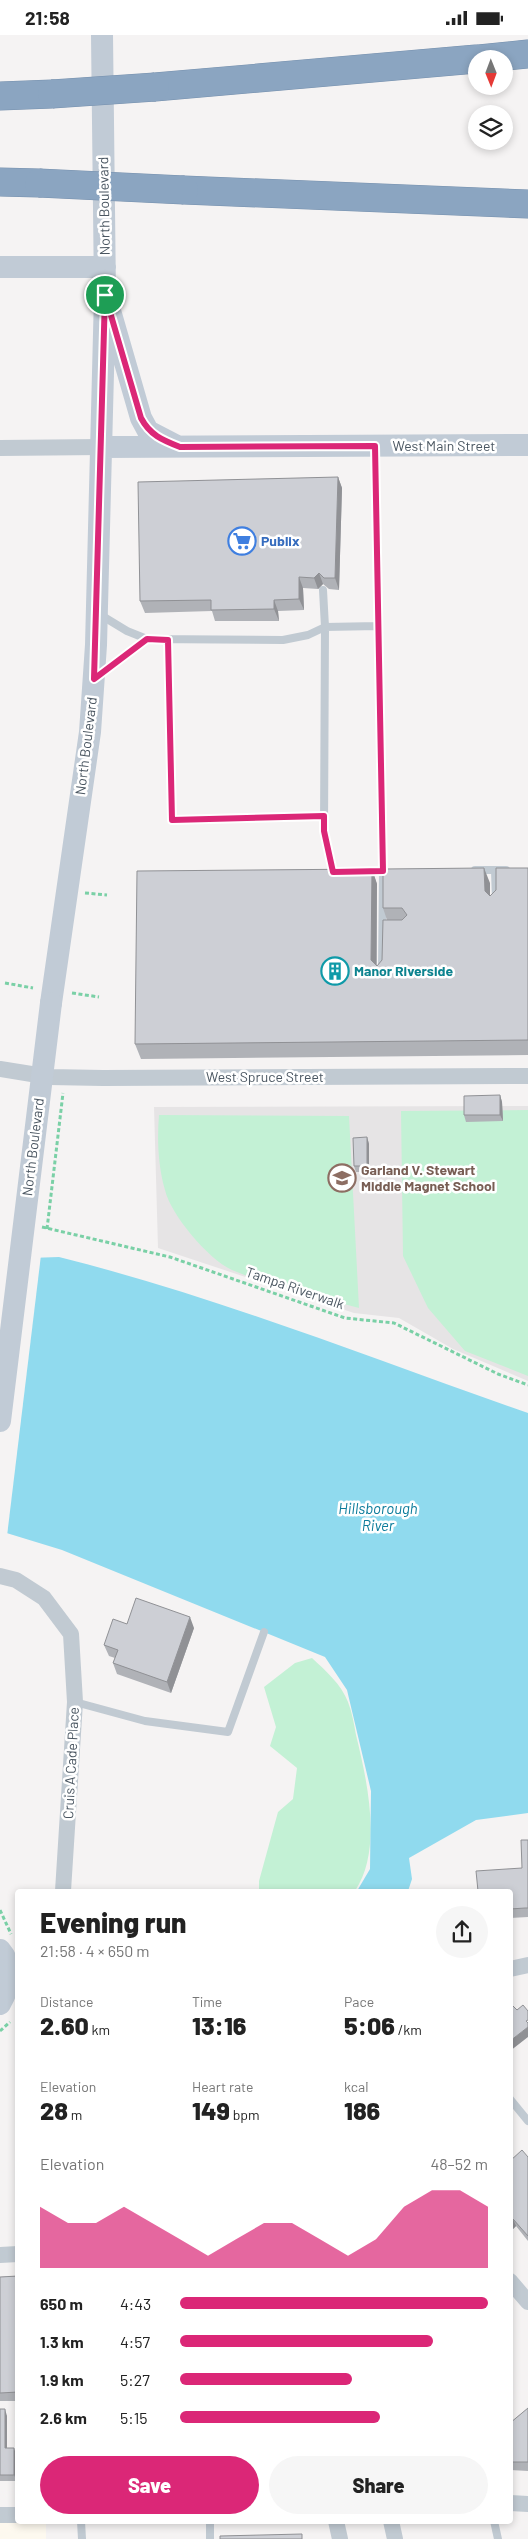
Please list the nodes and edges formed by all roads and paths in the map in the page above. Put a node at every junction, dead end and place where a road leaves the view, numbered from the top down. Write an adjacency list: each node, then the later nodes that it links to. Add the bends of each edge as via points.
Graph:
1 (102, 35): 9 (street, North Boulevard)
2 (528, 54): 3 (highway)
3 (513, 56)
4 (468, 60): 5 (highway, bridge, via 155,87)
5 (0, 96)
6 (0, 182): 7 (highway, bridge)
7 (528, 204)
8 (0, 267): 9 (street)
9 (105, 267): 10 (street, North Boulevard)
10 (105, 295): 13 (street, North Boulevard); 14 (street, via 141,418 148,431)
11 (528, 445): 12 (street, West Main Street)
12 (375, 446): 14 (street, West Main Street); 19 (lane)
13 (100, 447): 14 (street, West Main Street); 15 (street, West Main Street); 17 (street, North Boulevard)
14 (180, 447)
15 (0, 448)
16 (323, 590): 18 (lane)
17 (96, 613): 20 (lane); 22 (street, North Boulevard)
18 (325, 627): 19 (lane); 21 (lane, via 308,635 283,640); 23 (lane)
19 (378, 627): 26 (lane)
20 (147, 639): 21 (lane); 22 (lane)
21 (168, 640): 23 (lane, via 172,820)
22 (94, 679): 43 (street, North Boulevard, bridge, via 90,732 51,1003)
23 (324, 816): 29 (lane, via 333,872)
24 (496, 870): 25 (lane); 28 (lane); 33 (lane)
25 (512, 870)
26 (383, 871): 27 (lane); 30 (lane); 34 (lane, via 386,929)
27 (392, 871)
28 (467, 871)
29 (343, 872)
30 (373, 872)
31 (84, 893): 32 (path)
32 (107, 895)
33 (496, 905)
34 (382, 975)
35 (5, 983): 36 (path)
36 (33, 988)
37 (72, 993): 38 (path)
38 (99, 997)
39 (1, 1069): 40 (street, West Spruce Street, via 50,1077 103,1078)
40 (528, 1076)
41 (64, 1090): 42 (path, Tampa Riverwalk, via 47,1229 170,1257 345,1318 394,1323 498,1374)
42 (528, 1385)
43 (0, 1421)
44 (0, 1576): 46 (street, Cruis A Cade Place, via 16,1580 44,1598 71,1634)
45 (264, 1632): 46 (lane, via 228,1732 145,1721)
46 (75, 1702): 47 (street, Cruis A Cade Place)
47 (63, 1889)
48 (0, 1910): 49 (path)
49 (7, 1945): 52 (street, via 10,1980)
50 (528, 1965): 51 (street)
51 (513, 1968)
52 (0, 2004)
53 (513, 2103): 54 (lane)
54 (528, 2121)
55 (15, 2254): 56 (street)
56 (0, 2255)
57 (513, 2284): 58 (street)
58 (528, 2302)
59 (513, 2503): 60 (street)
60 (528, 2503)
61 (0, 2515): 62 (street)
62 (15, 2515)
63 (81, 2524): 68 (lane)
64 (210, 2524): 69 (lane)
65 (337, 2524): 70 (street)
66 (392, 2524): 71 (street)
67 (495, 2524): 72 (lane)
68 (82, 2539)
69 (210, 2539)
70 (340, 2539)
71 (396, 2539)
72 (498, 2539)

